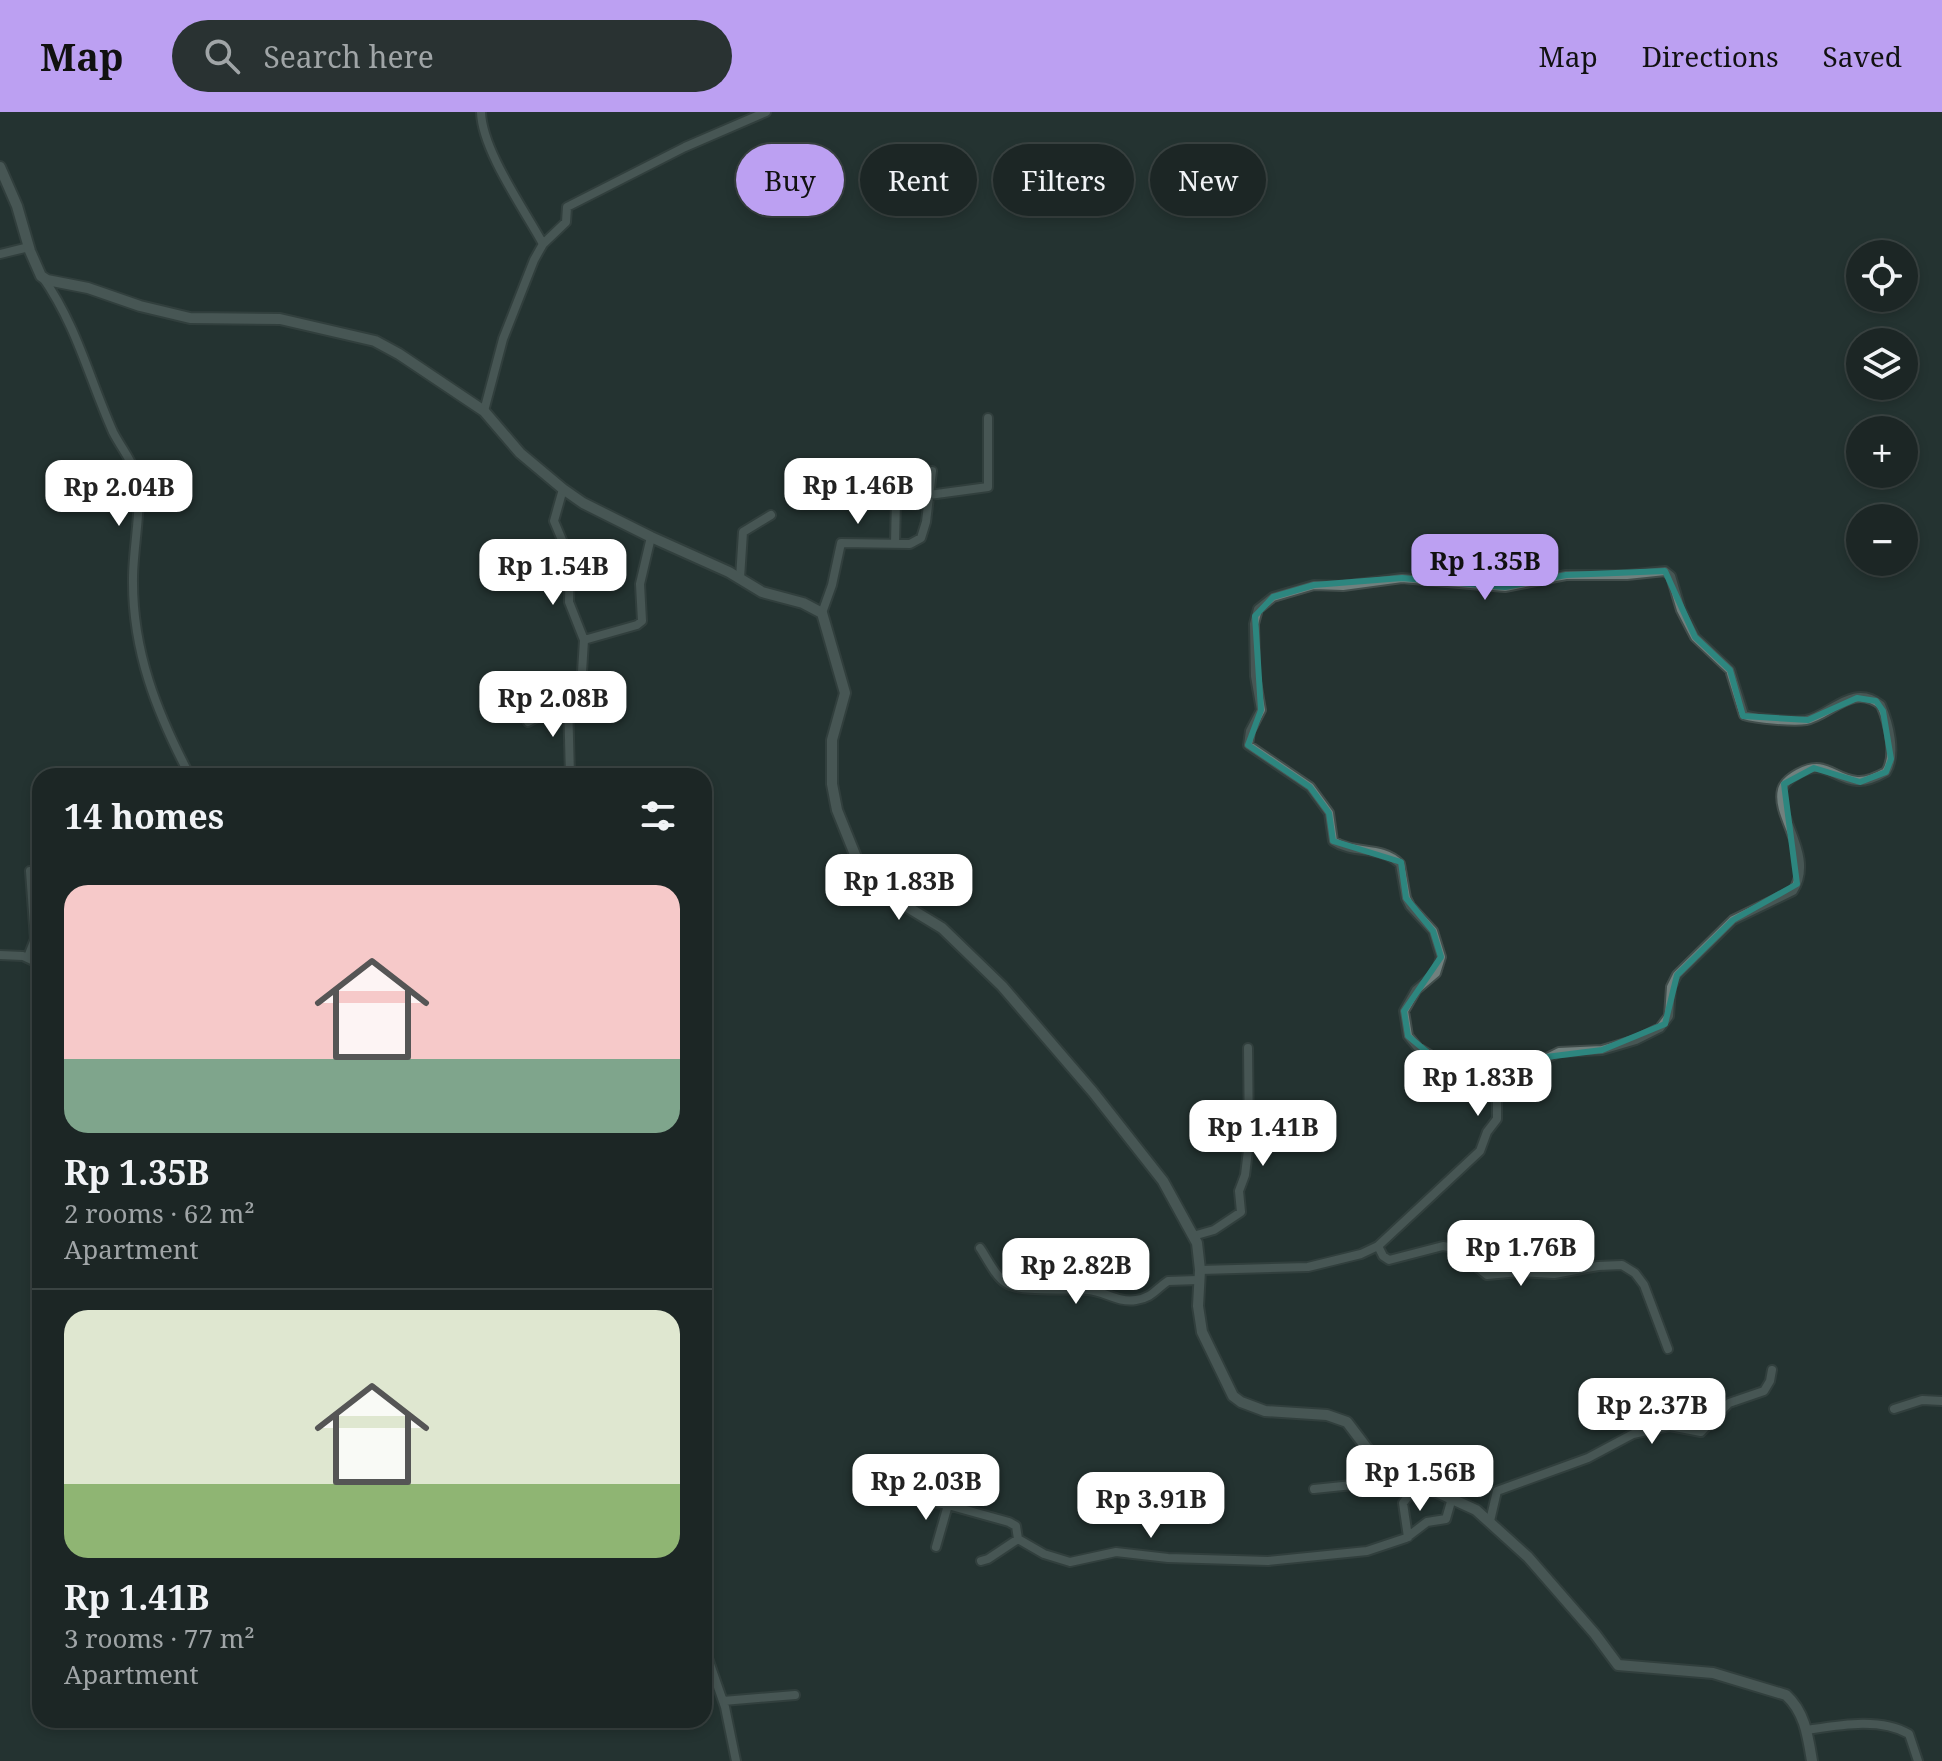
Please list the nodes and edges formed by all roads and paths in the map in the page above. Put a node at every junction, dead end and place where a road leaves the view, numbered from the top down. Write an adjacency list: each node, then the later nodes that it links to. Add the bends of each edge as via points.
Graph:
1 (481, 112): 4 (street, via 490,148)
2 (766, 112): 4 (street, via 568,206 566,222)
3 (0, 167): 5 (street)
4 (543, 244): 8 (street, via 503,339)
5 (29, 247): 6 (street); 7 (street)
6 (0, 254)
7 (41, 276): 8 (street, via 181,317 280,319 360,337 399,354); 21 (street, via 59,301 112,430 136,473 133,583 139,648 156,704)
8 (484, 411): 11 (street, via 520,453)
9 (988, 418): 12 (street, via 988,487)
10 (932, 471): 12 (street)
11 (563, 489): 14 (street); 18 (street, via 554,521 568,552 569,602)
12 (929, 495): 15 (street, via 921,538); 15 (street, via 898,494)
13 (771, 515): 16 (street, via 743,532)
14 (651, 537): 16 (street); 18 (street, via 640,584 642,621)
15 (895, 544): 17 (street, via 841,543)
16 (740, 578): 17 (street, via 762,592)
17 (822, 613): 31 (street, via 845,693 832,740 832,784 862,872 876,888 942,928 1015,1001 1155,1170)
18 (584, 640): 19 (street, via 582,672)
19 (568, 701): 20 (street); 22 (street)
20 (528, 722)
21 (186, 768)
22 (570, 768)
23 (30, 871): 24 (street)
24 (32, 898)
25 (32, 947): 27 (street)
26 (0, 955): 27 (street)
27 (28, 957): 28 (street)
28 (32, 959)
29 (1248, 1048): 31 (street, via 1249,1142 1239,1191 1241,1212 1214,1230)
30 (1497, 1092): 30 (street, via 1470,1088 1408,1036 1404,1011 1416,990 1436,973 1441,957 1433,931 1406,898 1400,864 1380,852 1333,841 1329,813 1310,787 1248,745 1261,710 1255,616 1273,597 1314,585 1412,578 1505,587 1566,575 1665,571 1695,637 1730,670 1744,715 1808,720 1842,701 1868,698 1883,711 1890,766 1860,782 1814,768 1784,784 1782,805 1795,839 1797,884 1786,896 1733,920 1677,975 1665,1024 1602,1050 1546,1057 1503,1080); 32 (street, via 1496,1121 1477,1154)
31 (1193, 1236): 34 (street)
32 (1378, 1246): 34 (street, via 1346,1260 1308,1267); 35 (street, via 1389,1260 1452,1247 1489,1275 1622,1265 1644,1285)
33 (980, 1248): 34 (street, via 1009,1285 1091,1290 1131,1301 1153,1295 1168,1281)
34 (1199, 1275): 39 (street, via 1202,1332 1233,1396 1265,1411 1327,1415 1347,1422)
35 (1668, 1349)
36 (1772, 1370): 45 (street, via 1767,1389 1729,1403 1701,1432 1674,1426 1633,1434 1588,1458 1497,1491)
37 (1942, 1401): 38 (street, via 1922,1400)
38 (1894, 1409)
39 (1385, 1466): 40 (street); 41 (street, via 1372,1483)
40 (1417, 1485): 43 (street); 46 (street, via 1403,1503)
41 (1314, 1489)
42 (869, 1491): 44 (street)
43 (1452, 1498): 45 (street); 46 (street, via 1446,1519 1427,1522)
44 (948, 1505): 47 (street, via 1013,1524); 48 (street)
45 (1490, 1521): 53 (street, via 1528,1557 1618,1665 1713,1673 1764,1686 1790,1698)
46 (1408, 1537): 47 (street, via 1367,1551 1317,1558 1238,1561 1116,1552 1070,1562)
47 (1018, 1539): 49 (street)
48 (936, 1547)
49 (981, 1561)
50 (712, 1670): 52 (street)
51 (795, 1695): 52 (street)
52 (723, 1701): 54 (street)
53 (1807, 1730): 55 (street); 56 (street, via 1860,1724 1894,1728 1909,1734)
54 (736, 1761)
55 (1812, 1761)
56 (1918, 1761)

